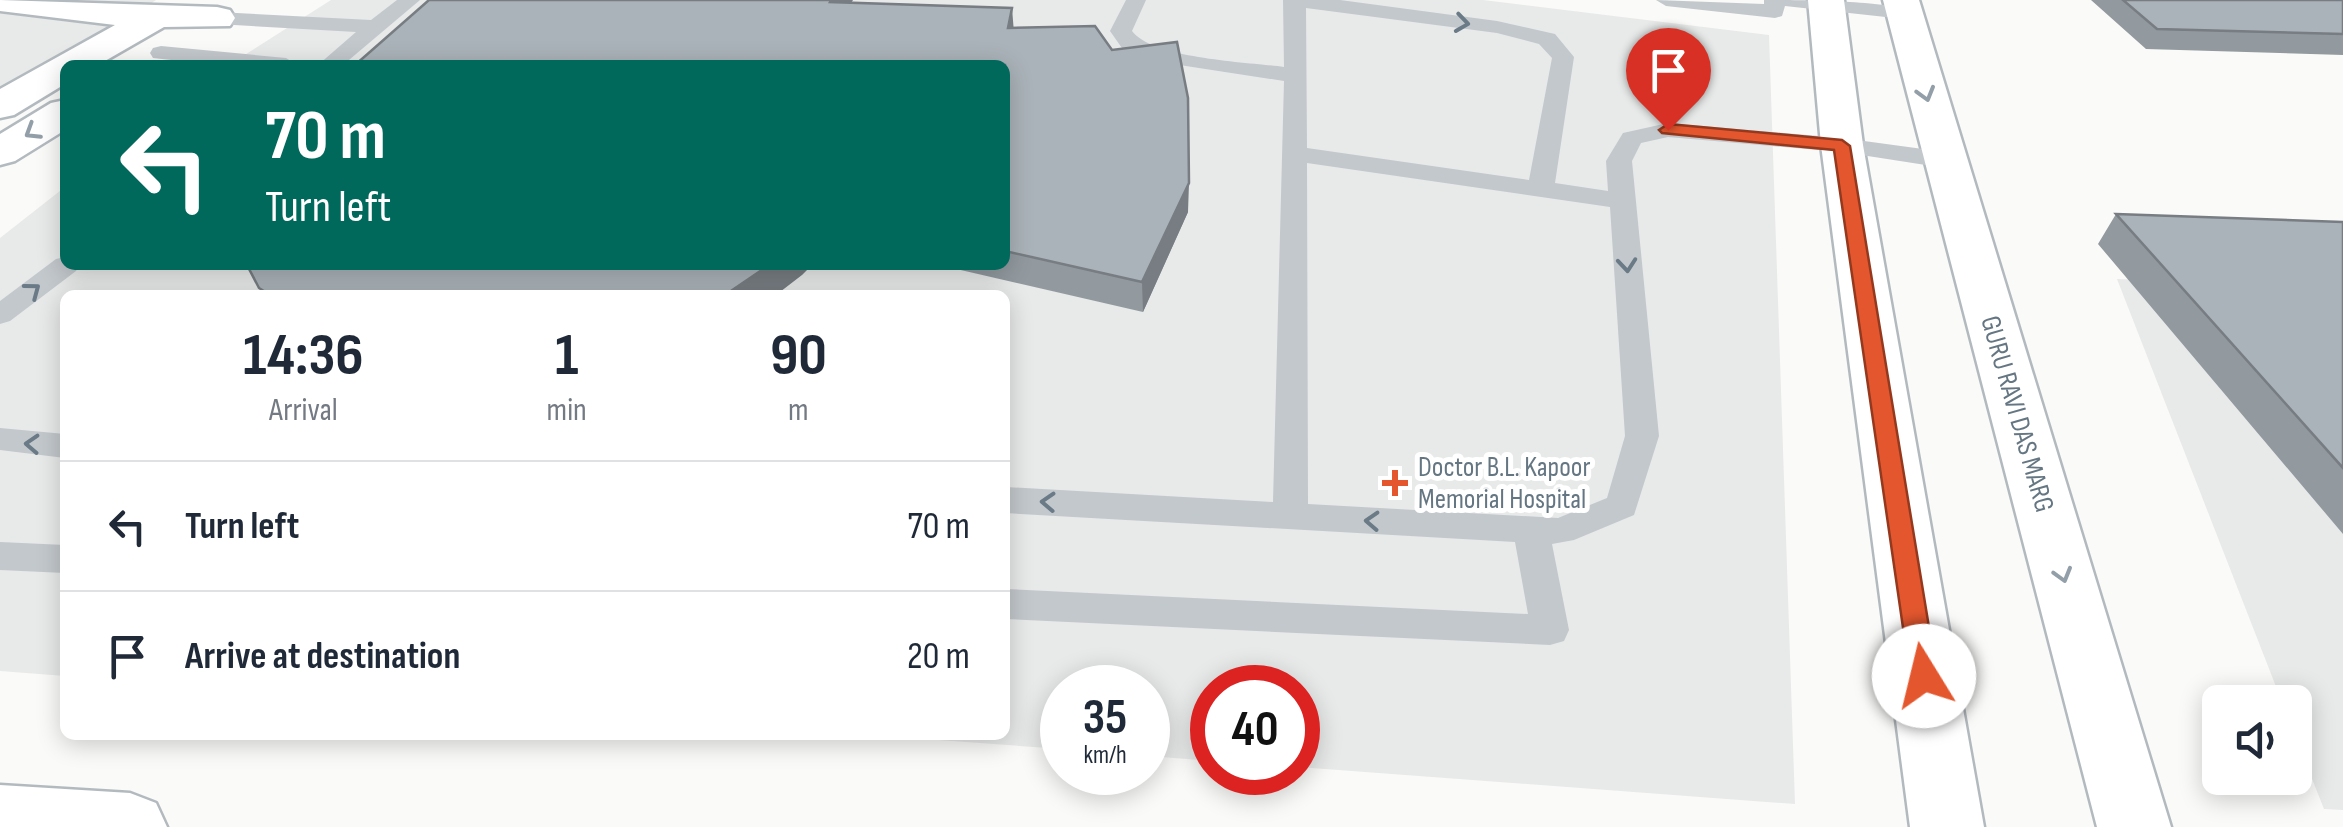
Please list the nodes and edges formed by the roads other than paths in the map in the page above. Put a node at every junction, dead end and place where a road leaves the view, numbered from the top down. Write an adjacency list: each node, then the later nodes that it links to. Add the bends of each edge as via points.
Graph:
1 (0, 0): 8 (street)
2 (410, 0): 9 (lane)
3 (1136, 0): 13 (lane, via 1121,31 1132,46)
4 (1295, 0): 13 (lane); 20 (lane, one-way to 20, via 1546,38 1563,58)
5 (1666, 0): 6 (lane, via 1776,12)
6 (1802, 1): 7 (lane); 16 (street)
7 (1903, 7): 19 (street, GURU RAVI DAS MARG, one-way to 19)
8 (184, 26): 9 (lane); 10 (street); 11 (lane)
9 (374, 27): 12 (lane)
10 (49, 49): 14 (street)
11 (273, 60)
12 (335, 60)
13 (1295, 76): 18 (lane)
14 (0, 105)
15 (60, 115): 17 (street, one-way to 17)
16 (1842, 146): 19 (lane); 21 (lane, via 1668,130 1632,138 1619,161); 35 (street)
17 (0, 152)
18 (1295, 154): 20 (lane); 27 (lane)
19 (1946, 160): 32 (street, GURU RAVI DAS MARG, one-way to 32)
20 (1541, 188): 21 (lane)
21 (1622, 201): 28 (lane, one-way to 28, via 1642,436 1622,506 1561,531)
22 (60, 270): 23 (lane, one-way to 22)
23 (0, 315)
24 (0, 440): 25 (lane, one-way to 24)
25 (60, 446)
26 (1010, 500): 27 (lane, one-way to 26)
27 (1290, 516): 28 (lane, one-way to 27)
28 (1531, 530): 31 (lane, via 1550,630)
29 (0, 556): 30 (lane)
30 (60, 559)
31 (1010, 604)
32 (2143, 817)
33 (0, 819): 34 (street)
34 (130, 827)
35 (1947, 827)

